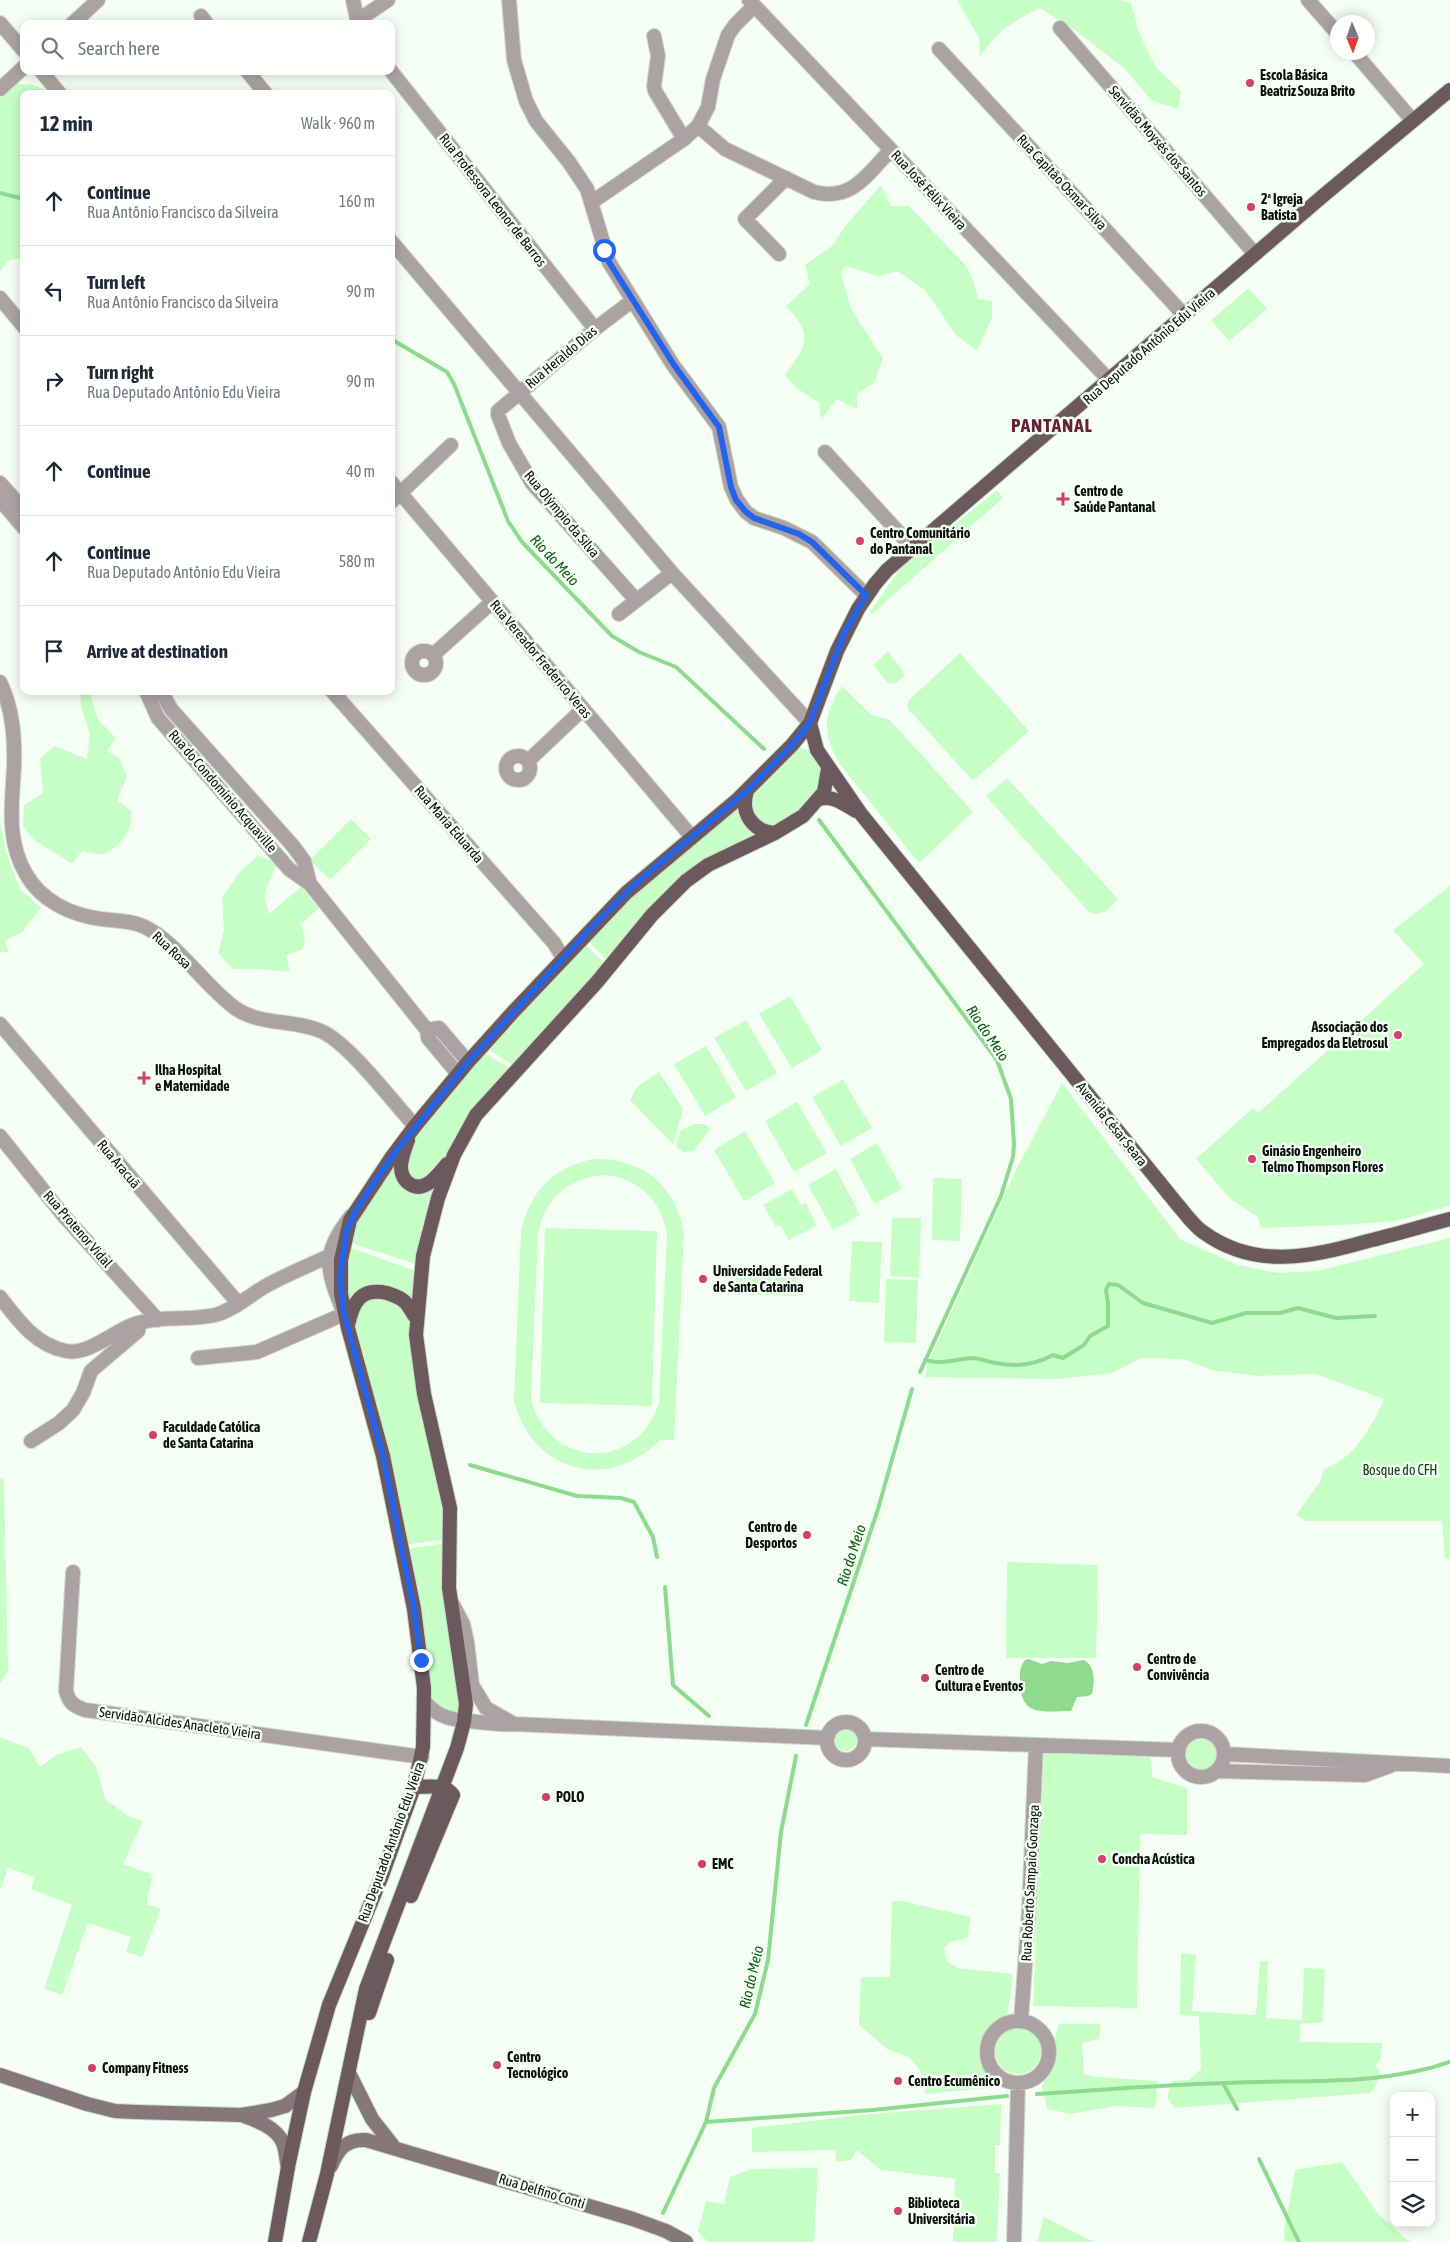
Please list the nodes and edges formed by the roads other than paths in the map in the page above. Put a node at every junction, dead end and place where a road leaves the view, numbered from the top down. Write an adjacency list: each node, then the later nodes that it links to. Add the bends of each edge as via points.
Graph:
1 (98, 0): 7 (street)
2 (353, 0): 8 (street)
3 (388, 0): 9 (street)
4 (509, 0): 30 (street, via 514,60 526,101 536,120 582,179)
5 (1308, 0): 11 (street)
6 (752, 3): 26 (street, via 728,35 713,79 708,107); 28 (street, Rua José Félix Vieira)
7 (76, 20)
8 (356, 20)
9 (361, 20)
10 (0, 22): 14 (street)
11 (1330, 25)
12 (1060, 28): 33 (street, Servidão Moysés dos Santos)
13 (654, 36): 27 (street, via 658,56 654,86)
14 (20, 46)
15 (939, 49): 36 (street, Rua Capitão Osmar Silva)
16 (1361, 60): 25 (street)
17 (20, 71): 21 (street)
18 (44, 75): 22 (street)
19 (250, 75): 23 (street)
20 (394, 75): 38 (street, Rua Professora Leonor de Barros)
21 (0, 89)
22 (57, 90)
23 (263, 90)
24 (1450, 90): 25 (main road, Rua Deputado Antônio Edu Vieira)
25 (1413, 121): 33 (main road, Rua Deputado Antônio Edu Vieira)
26 (698, 126): 27 (street); 29 (street, via 725,149)
27 (684, 139): 30 (street)
28 (891, 150): 29 (street, via 855,187 837,195 814,192); 39 (street, Rua José Félix Vieira)
29 (786, 178): 32 (street, via 745,219)
30 (592, 202): 35 (street, via 604,250)
31 (395, 246): 40 (street)
32 (778, 254)
33 (1256, 254): 36 (main road, Rua Deputado Antônio Edu Vieira)
34 (0, 298): 37 (street)
35 (633, 300): 38 (street, Rua Heraldo Dias); 51 (street, via 719,427 736,500 754,518 812,542)
36 (1184, 315): 39 (main road, Rua Deputado Antônio Edu Vieira)
37 (20, 321)
38 (595, 329): 40 (street, Rua Heraldo Dias)
39 (1109, 380): 49 (main road, Rua Deputado Antônio Edu Vieira)
40 (519, 392): 41 (street, Rua Heraldo Dias, via 498,411); 50 (street)
41 (498, 420): 52 (street, Rua Olýmpio da Silva, via 532,483)
42 (451, 445): 45 (street)
43 (825, 452): 49 (street)
44 (0, 483): 47 (street)
45 (396, 498): 53 (street, Rua Vereador Frederico Veras)
46 (0, 500): 48 (street)
47 (20, 506)
48 (20, 523)
49 (912, 547): 51 (main road, Rua Deputado Antônio Edu Vieira)
50 (672, 573): 52 (street); 63 (street)
51 (866, 595): 63 (main road, Rua Deputado Antônio Edu Vieira, via 844,634)
52 (636, 600): 54 (street)
53 (492, 602): 55 (street); 61 (street, Rua Vereador Frederico Veras)
54 (619, 614)
55 (433, 655)
56 (0, 682): 81 (street, Rua Rosa, via 11,713 13,732 11,831 16,855 26,876 38,890 69,911 100,919 134,922 154,932 237,1009 256,1017 322,1032 349,1052)
57 (148, 695): 62 (street, Rua do Condomínio Acquaville)
58 (163, 695): 60 (street, Rua do Condomínio Acquaville)
59 (336, 695): 76 (street, Rua Maria Eduarda, via 554,943)
60 (171, 709): 62 (street); 68 (street, Rua do Condomínio Acquaville)
61 (584, 709): 66 (street); 74 (street, Rua Vereador Frederico Veras)
62 (158, 718): 69 (street, Rua do Condomínio Acquaville)
63 (810, 723): 64 (main road, Rua Deputado Antônio Edu Vieira); 65 (main road, Avenida César Seara)
64 (792, 745): 65 (main road); 70 (main road)
65 (817, 750): 67 (main road, Avenida César Seara)
66 (528, 761)
67 (828, 769): 71 (main road, via 827,783); 72 (main road, Avenida César Seara)
68 (228, 773): 69 (street); 75 (street, Rua do Condomínio Acquaville, via 293,846 304,861)
69 (217, 783): 75 (street, Rua do Condomínio Acquaville, via 290,869)
70 (747, 791): 73 (main road, via 745,811 752,823); 74 (main road, Rua Deputado Antônio Edu Vieira)
71 (819, 799): 72 (main road, Avenida César Seara, via 833,799); 73 (main road, via 802,816)
72 (861, 814): 85 (main road, Avenida César Seara, via 1201,1231 1237,1250 1260,1256 1293,1257 1324,1253)
73 (775, 833): 83 (main road, via 708,865 667,899 485,1105)
74 (692, 836): 76 (main road, Rua Deputado Antônio Edu Vieira, via 626,893)
75 (310, 884): 78 (street, Rua do Condomínio Acquaville)
76 (563, 958): 79 (main road, Rua Deputado Antônio Edu Vieira)
77 (0, 1024): 88 (street, Rua Aracuã)
78 (427, 1030): 79 (street, via 439,1028); 80 (street, Rua do Condomínio Acquaville, via 428,1038)
79 (468, 1062): 80 (main road, Rua Deputado Antônio Edu Vieira)
80 (458, 1074): 81 (main road, Rua Deputado Antônio Edu Vieira)
81 (413, 1129): 83 (main road, via 401,1168 403,1178 411,1186 424,1186 431,1181); 84 (main road, Rua Deputado Antônio Edu Vieira)
82 (0, 1136): 91 (street, Rua Protenor Vidal, via 62,1215)
83 (454, 1155): 90 (main road, via 425,1242)
84 (356, 1210): 86 (street, via 334,1240); 89 (main road, Rua Deputado Antônio Edu Vieira, via 346,1233 341,1260)
85 (1450, 1219)
86 (329, 1256): 88 (street); 89 (street, via 331,1278)
87 (0, 1297): 92 (street, via 36,1338 48,1346 68,1351 82,1350 133,1324)
88 (238, 1303): 91 (street, via 216,1315)
89 (344, 1314): 93 (main road, Rua Deputado Antônio Edu Vieira); 95 (street, via 257,1352)
90 (416, 1318): 93 (main road, via 394,1295 370,1292 360,1296 352,1309); 98 (main road, via 420,1377 450,1508 448,1575)
91 (158, 1320): 92 (street)
92 (139, 1327): 94 (street); 96 (street, via 91,1371 73,1410)
93 (348, 1328): 99 (main road, Rua Deputado Antônio Edu Vieira, via 385,1465 414,1609)
94 (139, 1345)
95 (198, 1358)
96 (31, 1441)
97 (73, 1572): 108 (street, Servidão Alcides Anacleto Vieira, via 66,1691 68,1700 75,1706 85,1710)
98 (452, 1602): 100 (main road); 102 (street, via 468,1642 472,1685 486,1708)
99 (424, 1702): 101 (street, via 439,1716); 108 (main road, Rua Deputado Antônio Edu Vieira)
100 (466, 1704): 101 (main road); 102 (street, via 474,1714)
101 (464, 1722): 102 (street, via 496,1726); 113 (main road)
102 (514, 1724): 103 (street)
103 (826, 1738): 104 (street, via 832,1727 844,1722 856,1724); 104 (street, via 826,1745 834,1757 848,1761 861,1754)
104 (866, 1739): 105 (street)
105 (1036, 1745): 106 (street); 114 (street, Rua Roberto Sampaio Gonzaga)
106 (1178, 1750): 107 (street, via 1184,1738 1204,1731 1216,1736); 111 (street, via 1181,1766 1193,1776 1207,1777)
107 (1225, 1754): 109 (street); 111 (street)
108 (422, 1757): 112 (main road, Rua Deputado Antônio Edu Vieira)
109 (1396, 1764): 110 (street); 111 (street, via 1365,1775)
110 (1450, 1766)
111 (1217, 1771)
112 (414, 1787): 113 (main road); 118 (main road, Rua Deputado Antônio Edu Vieira, via 382,1878 329,2005)
113 (442, 1787): 115 (main road, via 453,1795 397,1930)
114 (1021, 2021): 117 (street, via 1037,2027 1044,2034 1049,2052 1043,2070 1036,2077); 117 (street, via 1006,2023 995,2031 988,2043 987,2056 998,2075)
115 (349, 2073): 120 (main road, via 372,2119); 122 (main road)
116 (0, 2075): 119 (main road, via 109,2110)
117 (1018, 2083): 126 (street)
118 (304, 2092): 119 (main road, via 285,2106); 121 (main road, Rua Deputado Antônio Edu Vieira)
119 (241, 2115): 121 (main road, via 260,2122 279,2137)
120 (395, 2147): 122 (main road, Rua Delfino Conti, via 357,2139 347,2142 336,2153); 125 (main road, Rua Delfino Conti, via 648,2224)
121 (288, 2167): 123 (main road, Rua Deputado Antônio Edu Vieira)
122 (328, 2174): 124 (main road)
123 (275, 2242)
124 (309, 2242)
125 (686, 2242)
126 (1014, 2242)

